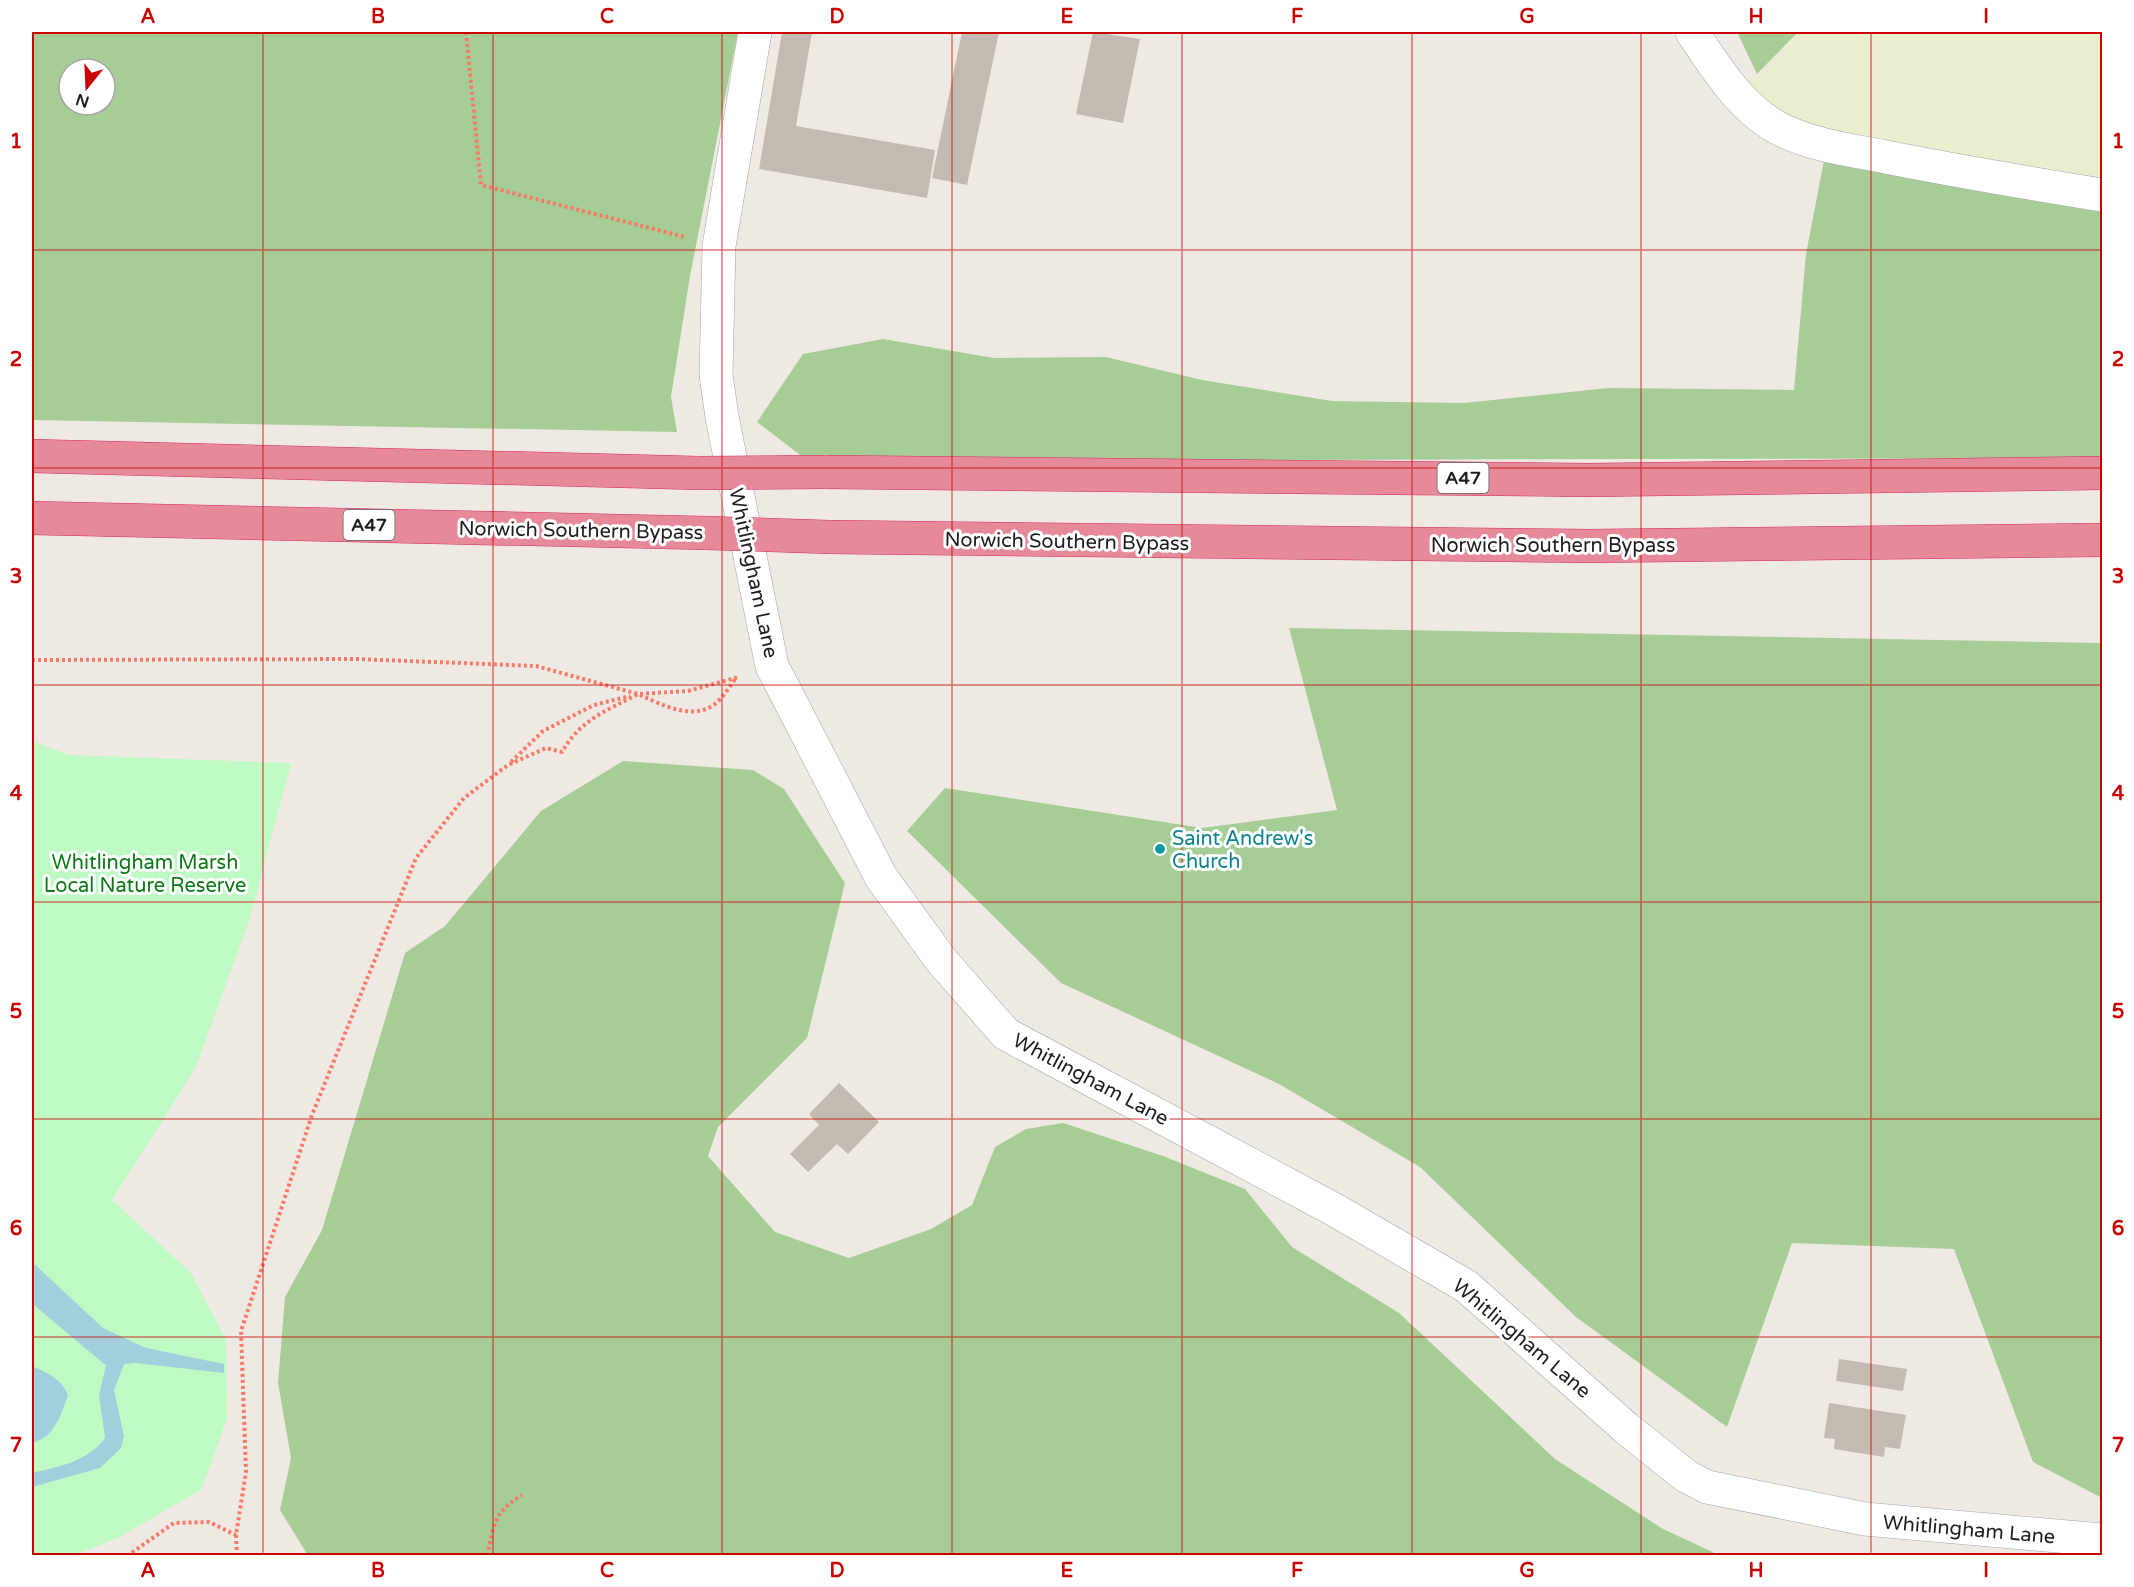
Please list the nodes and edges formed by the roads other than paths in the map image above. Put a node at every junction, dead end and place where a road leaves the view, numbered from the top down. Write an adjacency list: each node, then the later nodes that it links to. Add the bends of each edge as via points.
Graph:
1 (755, 32): 8 (street, Whitlingham Lane, via 719,246 716,375 772,666 881,877 941,960 1006,1034 1335,1210 1466,1286 1626,1428 1686,1476 1707,1487 1865,1519)
2 (1692, 32): 3 (street, via 1750,107 1783,131 1827,145 1953,171)
3 (2103, 195)
4 (32, 456): 5 (highway, A47, bridge, via 700,473 1588,480)
5 (2103, 473)
6 (32, 518): 7 (highway, Norwich Southern Bypass / A47, bridge, via 830,537 1589,546)
7 (2103, 540)
8 (2103, 1540)

